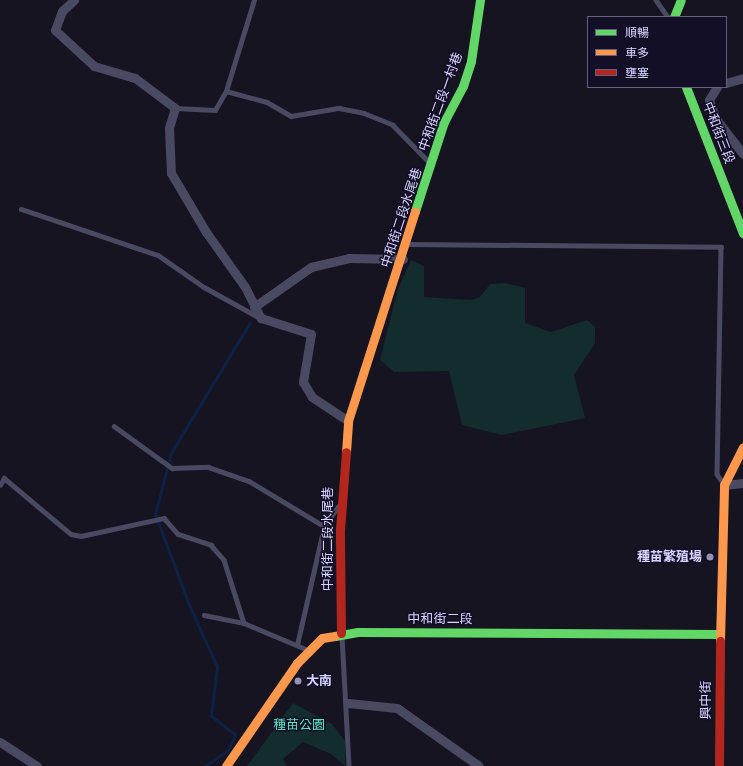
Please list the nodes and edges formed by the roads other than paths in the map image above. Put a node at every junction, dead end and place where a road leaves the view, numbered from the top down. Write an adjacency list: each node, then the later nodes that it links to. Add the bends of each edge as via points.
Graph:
1 (74, 0): 13 (street, via 62,11 55,30 94,66 135,78)
2 (254, 0): 12 (lane)
3 (480, 0): 15 (main road, 中和街二段一村巷, via 471,61 463,86 444,122)
4 (656, 0): 6 (lane)
5 (681, 0): 7 (main road)
6 (667, 16)
7 (674, 16)
8 (741, 80): 9 (street)
9 (727, 83)
10 (686, 88): 17 (main road, 中和街三段)
11 (716, 88): 14 (street, 中和街三段, via 709,100 716,119)
12 (226, 91): 13 (lane, via 215,110); 15 (lane, 中和街二段水尾巷, via 267,102 291,116 340,108 364,113 394,125)
13 (175, 108): 20 (street, via 169,128 172,173 206,232 245,287)
14 (743, 154)
15 (432, 166): 18 (main road, 中和街二段水尾巷)
16 (21, 209): 21 (lane, via 158,255 210,291)
17 (743, 233)
18 (408, 244): 19 (main road, 中和街二段水尾巷); 26 (lane, via 721,247 717,474)
19 (403, 259): 20 (street, via 349,258 311,267); 22 (main road, 中和街二段水尾巷)
20 (254, 307): 21 (street)
21 (261, 318): 22 (street, via 311,334 302,382 312,397)
22 (348, 421): 28 (main road, 中和街二段水尾巷)
23 (114, 426): 29 (lane, via 172,468 208,467 249,481)
24 (743, 447): 26 (main road)
25 (743, 483): 26 (street)
26 (724, 484): 33 (main road)
27 (0, 485): 31 (lane, via 4,478 71,534 82,536 164,518 178,534 212,546 224,560)
28 (341, 503): 29 (lane); 32 (main road, 中和街二段水尾巷)
29 (324, 526): 34 (lane)
30 (204, 615): 31 (lane)
31 (244, 623): 34 (lane)
32 (342, 634): 33 (main road, 中和街二段); 35 (main road, 中和街二段, via 322,638); 36 (lane)
33 (720, 634): 42 (main road, 興中街)
34 (297, 645): 35 (lane)
35 (308, 650): 39 (main road, 中和街二段)
36 (348, 703): 40 (lane); 41 (street, via 396,708 412,715 443,744)
37 (0, 742): 38 (street)
38 (37, 766)
39 (226, 766)
40 (349, 766)
41 (479, 766)
42 (719, 766)

